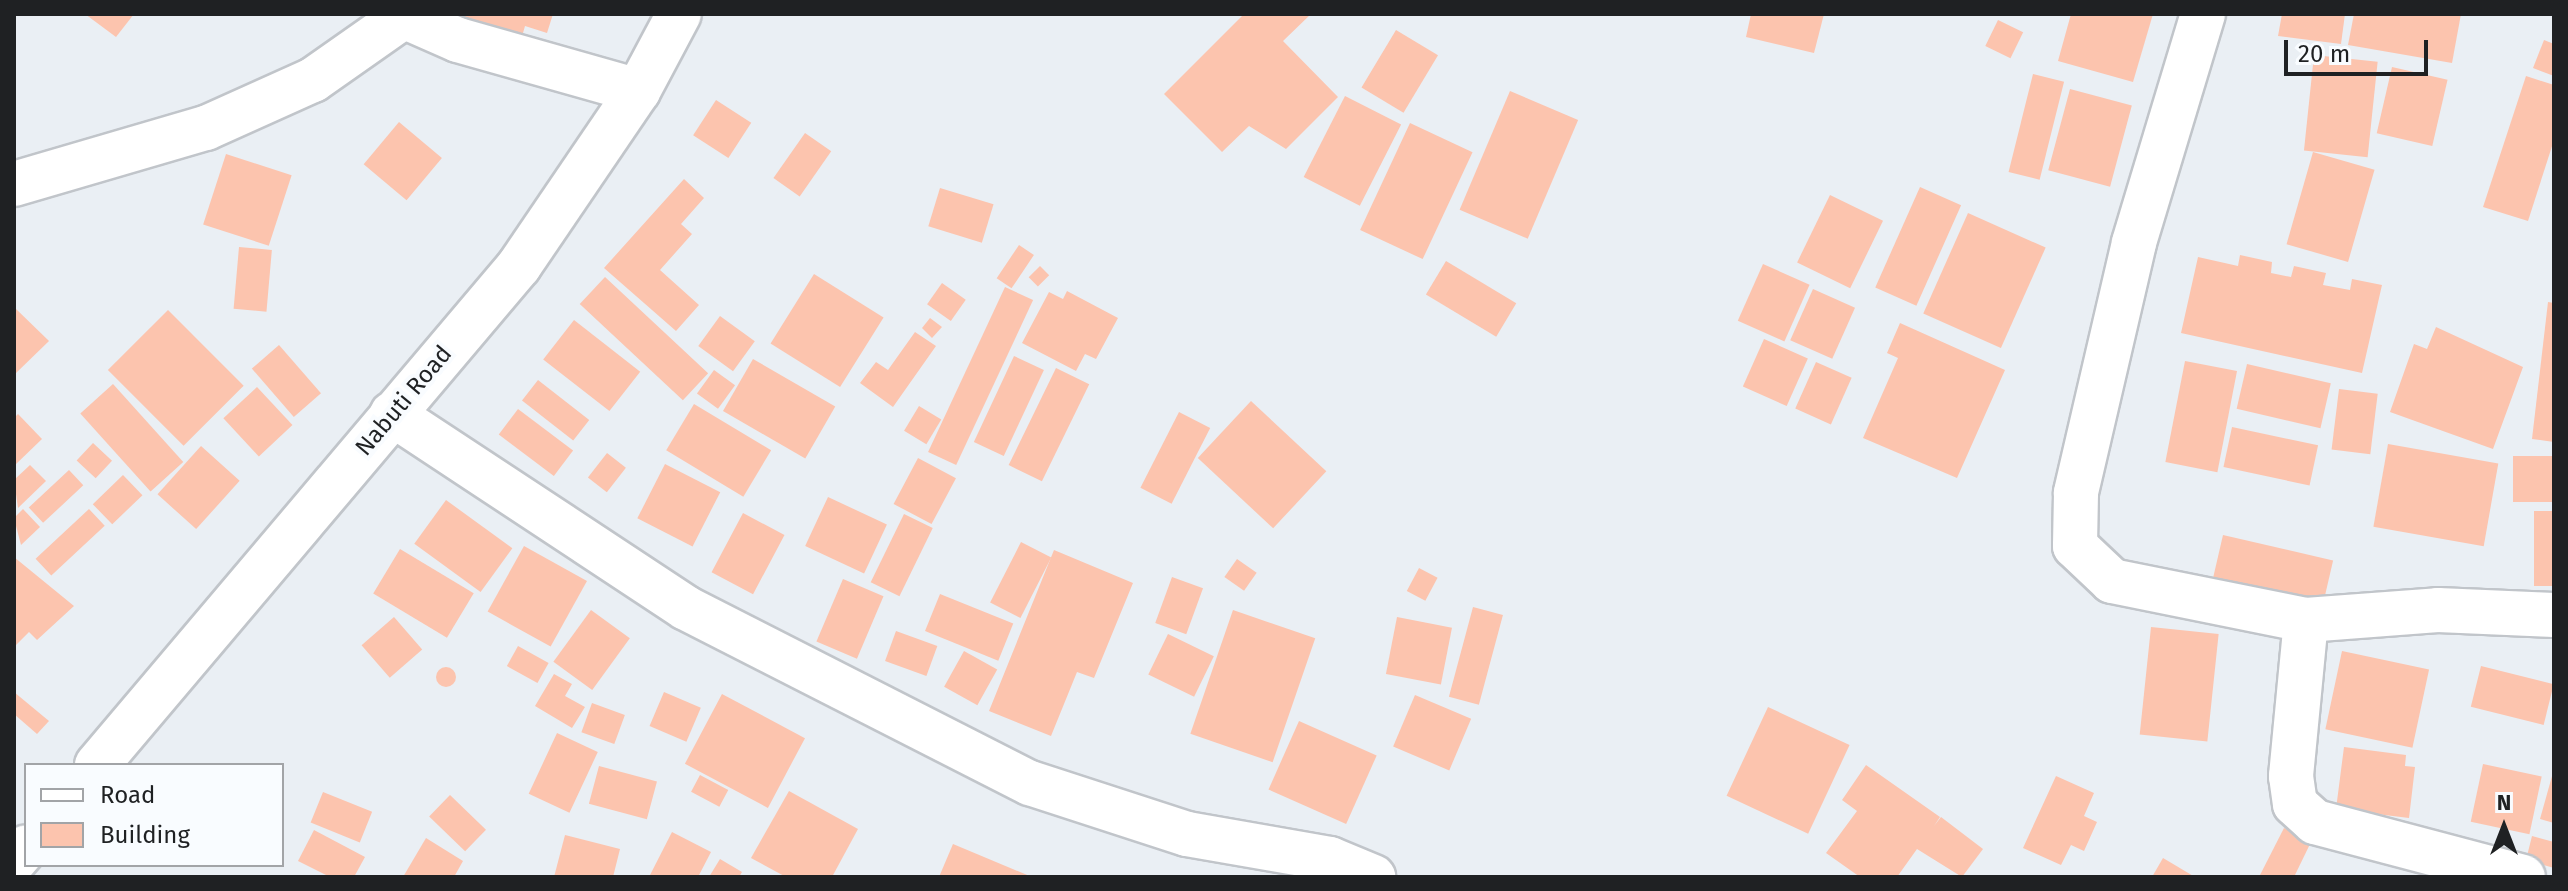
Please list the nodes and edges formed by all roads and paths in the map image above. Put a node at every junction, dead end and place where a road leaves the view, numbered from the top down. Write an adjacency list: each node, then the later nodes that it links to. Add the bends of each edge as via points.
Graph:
1 (679, 14): 4 (street, Nabuti Road)
2 (2203, 14): 8 (street, via 2134,243 2076,493 2075,546 2112,581)
3 (401, 15): 4 (street, via 458,40); 5 (street, via 313,80 206,128)
4 (638, 91): 6 (street, Nabuti Road, via 519,266)
5 (14, 184)
6 (392, 414): 9 (street, Nabuti Road); 10 (street, via 686,608 1030,783 1187,834 1330,859)
7 (2554, 615): 8 (street, via 2438,610)
8 (2306, 620): 11 (street, via 2291,776 2295,804 2315,822)
9 (99, 763)
10 (1373, 877)
11 (2523, 877)

